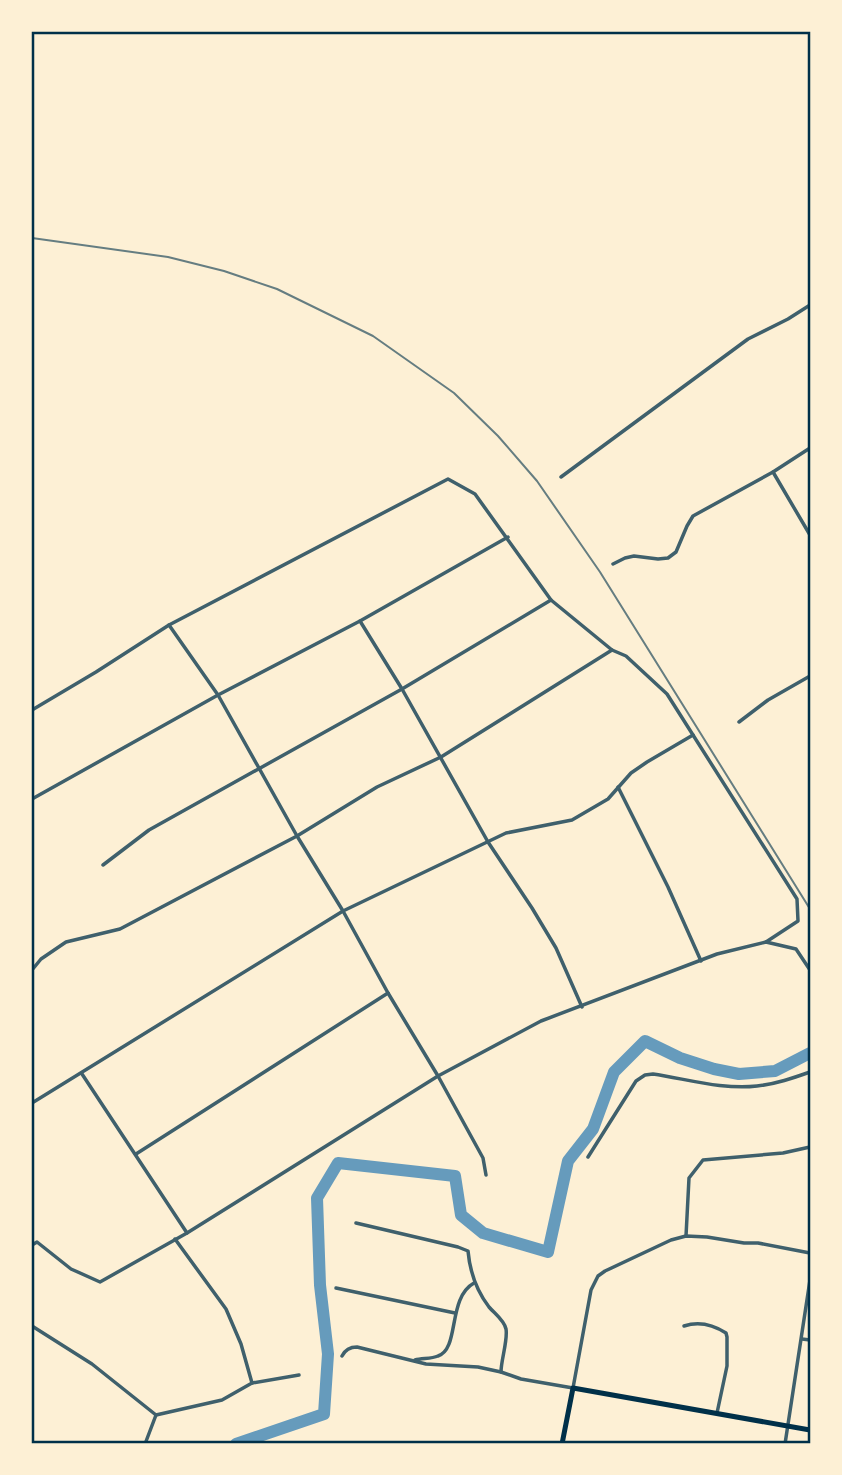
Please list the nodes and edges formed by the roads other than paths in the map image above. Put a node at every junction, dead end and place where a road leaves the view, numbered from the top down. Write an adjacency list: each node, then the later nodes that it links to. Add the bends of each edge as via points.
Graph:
1 (810, 305): 4 (street, via 748,339)
2 (810, 448): 3 (street)
3 (773, 472): 5 (street); 7 (street, via 693,516 676,552 668,558 634,556)
4 (561, 477)
5 (810, 535)
6 (508, 537): 8 (street); 9 (street); 10 (street, via 475,494 448,479)
7 (613, 564)
8 (551, 600): 11 (street); 13 (street)
9 (360, 621): 13 (street); 14 (street)
10 (169, 625): 14 (street); 15 (street)
11 (612, 650): 17 (street, via 626,656 667,694); 18 (street)
12 (810, 676): 16 (street)
13 (402, 689): 18 (street); 19 (street)
14 (218, 695): 19 (street); 21 (street)
15 (32, 710)
16 (739, 722)
17 (693, 735): 20 (street, via 631,773); 26 (street, via 797,899 798,921)
18 (440, 757): 22 (street, via 377,787); 23 (street)
19 (259, 768): 22 (street); 24 (street, via 149,830)
20 (618, 787): 23 (street, via 608,799 572,820 513,831); 27 (street)
21 (32, 799)
22 (297, 836): 25 (street); 28 (street, via 121,929 66,942)
23 (488, 842): 25 (street); 31 (street, via 556,948)
24 (103, 865)
25 (343, 911): 30 (street); 33 (street)
26 (766, 942): 27 (street); 29 (street, via 796,949)
27 (701, 961): 31 (street)
28 (32, 970)
29 (810, 970)
30 (388, 993): 34 (street); 37 (street)
31 (582, 1007): 34 (street, via 541,1021)
32 (810, 1072): 38 (street, via 744,1087 645,1075)
33 (81, 1073): 35 (street); 37 (street)
34 (438, 1076): 39 (street, via 483,1158); 41 (street)
35 (32, 1103)
36 (810, 1147): 42 (street, via 703,1160 689,1178)
37 (136, 1154): 41 (street)
38 (588, 1157)
39 (486, 1175)
40 (356, 1223): 47 (street, via 468,1251)
41 (187, 1233): 43 (street)
42 (686, 1236): 45 (street); 59 (street, via 598,1276)
43 (175, 1239): 44 (street, via 100,1282 71,1269 37,1242); 58 (street, via 226,1309)
44 (32, 1245)
45 (810, 1253)
46 (810, 1280): 52 (street)
47 (474, 1283): 49 (street, via 462,1292); 56 (street, via 505,1324)
48 (335, 1288): 49 (street)
49 (455, 1313): 55 (street, via 447,1349 438,1356)
50 (32, 1325): 61 (street, via 92,1364)
51 (684, 1326): 60 (street, via 700,1323 726,1333 727,1366)
52 (802, 1339): 53 (street); 62 (street)
53 (810, 1340)
54 (342, 1356): 55 (street, via 357,1347)
55 (413, 1360): 56 (street)
56 (501, 1372): 59 (street)
57 (299, 1374): 58 (street)
58 (252, 1383): 61 (street, via 222,1400)
59 (573, 1388): 60 (main road); 65 (main road)
60 (717, 1413): 62 (main road)
61 (156, 1415): 64 (street)
62 (788, 1426): 63 (main road); 66 (street)
63 (810, 1430)
64 (145, 1444)
65 (562, 1444)
66 (785, 1444)

